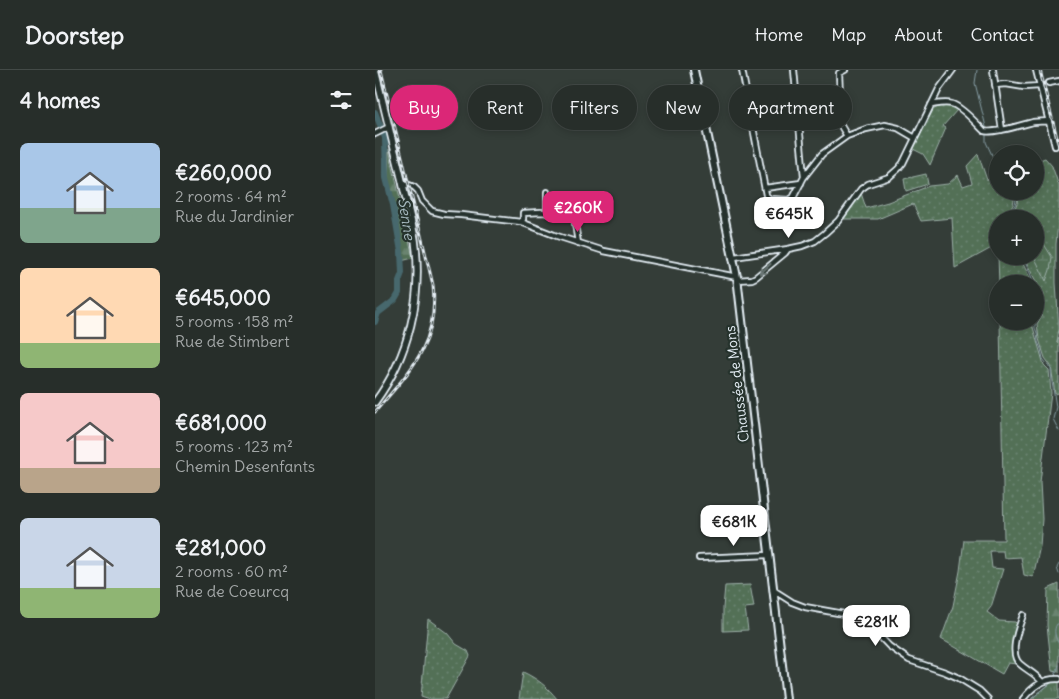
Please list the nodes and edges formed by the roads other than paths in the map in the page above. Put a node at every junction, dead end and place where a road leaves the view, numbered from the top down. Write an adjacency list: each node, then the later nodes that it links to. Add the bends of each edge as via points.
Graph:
1 (375, 70): 15 (street)
2 (694, 70): 30 (main road, Chaussée de Mons)
3 (742, 70): 24 (street)
4 (794, 70): 21 (street)
5 (953, 70): 13 (street)
6 (993, 70): 11 (street)
7 (1036, 70): 12 (street)
8 (842, 71): 18 (street, via 839,73 839,121)
9 (1059, 81): 10 (street)
10 (1049, 83)
11 (995, 85): 12 (street); 16 (street)
12 (1040, 86): 14 (street)
13 (931, 105): 16 (street, via 953,104 987,132); 19 (street)
14 (1049, 121): 16 (street); 20 (street)
15 (387, 128): 17 (street); 23 (street)
16 (1002, 130)
17 (377, 133)
18 (847, 136): 19 (street, via 885,125); 21 (street, via 823,154)
19 (915, 138): 29 (street, via 894,174 861,189 825,233 802,246)
20 (1055, 146)
21 (804, 177): 22 (street)
22 (801, 183): 24 (street); 24 (street, via 791,200 770,199)
23 (403, 185): 27 (street, via 414,187 432,211); 32 (street, via 417,255 415,308 400,358)
24 (765, 188)
25 (547, 192): 26 (street)
26 (547, 212): 27 (street, via 523,213); 28 (street, via 573,215)
27 (521, 222): 28 (street)
28 (578, 243): 31 (street)
29 (787, 249): 30 (street); 31 (street, one-way to 31, via 756,277)
30 (734, 257): 31 (main road, Chaussée de Mons)
31 (737, 278): 33 (main road, Chaussée de Mons)
32 (375, 402)
33 (769, 555): 34 (street); 35 (main road, Chaussée de Mons)
34 (699, 558)
35 (773, 590): 39 (main road, Chaussée de Mons); 40 (street, via 805,607 855,616 905,658 959,678)
36 (1023, 615): 38 (street, via 1015,641 1016,659)
37 (1055, 679): 38 (street)
38 (1042, 682): 41 (street)
39 (786, 699)
40 (988, 699)
41 (1023, 699)

